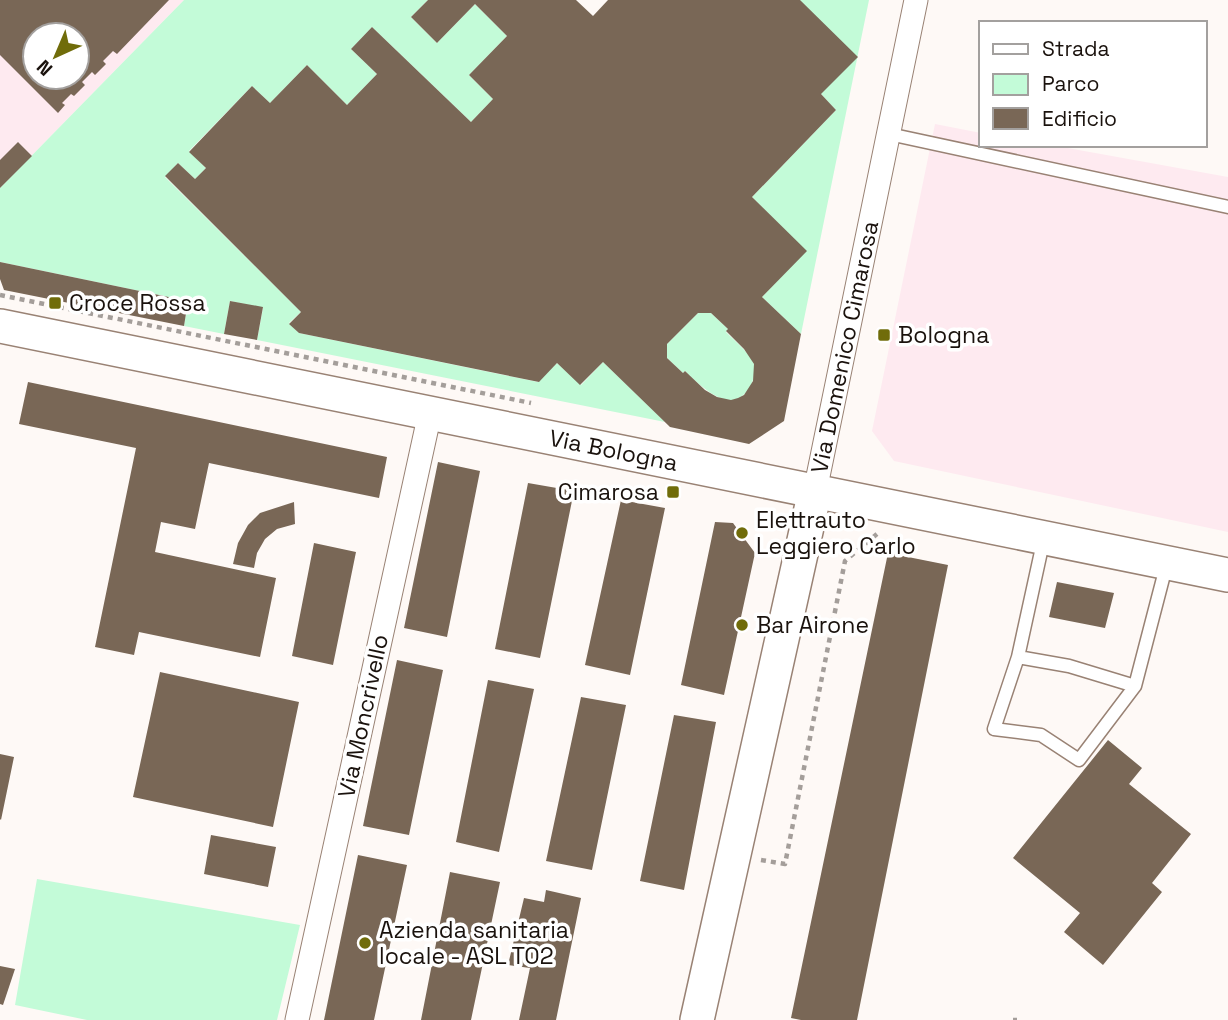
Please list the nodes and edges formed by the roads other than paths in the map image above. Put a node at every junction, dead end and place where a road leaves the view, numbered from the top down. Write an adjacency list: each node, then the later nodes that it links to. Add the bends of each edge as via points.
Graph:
1 (916, 0): 2 (street, Via Domenico Cimarosa)
2 (889, 134): 3 (lane); 6 (street, Via Domenico Cimarosa)
3 (1228, 207)
4 (0, 326): 5 (main road, Via Bologna)
5 (429, 413): 6 (main road, Via Bologna); 12 (street, Via Moncrivello)
6 (815, 491): 7 (main road, Via Bologna); 13 (main road, Via Domenico Cimarosa)
7 (1044, 537): 8 (main road, Via Bologna); 10 (lane)
8 (1167, 562): 9 (main road, Via Bologna); 11 (lane)
9 (1228, 575)
10 (1018, 657): 11 (lane, via 1069,666); 11 (lane, via 994,729 1041,736 1079,760)
11 (1135, 686)
12 (297, 1020)
13 (698, 1020)

